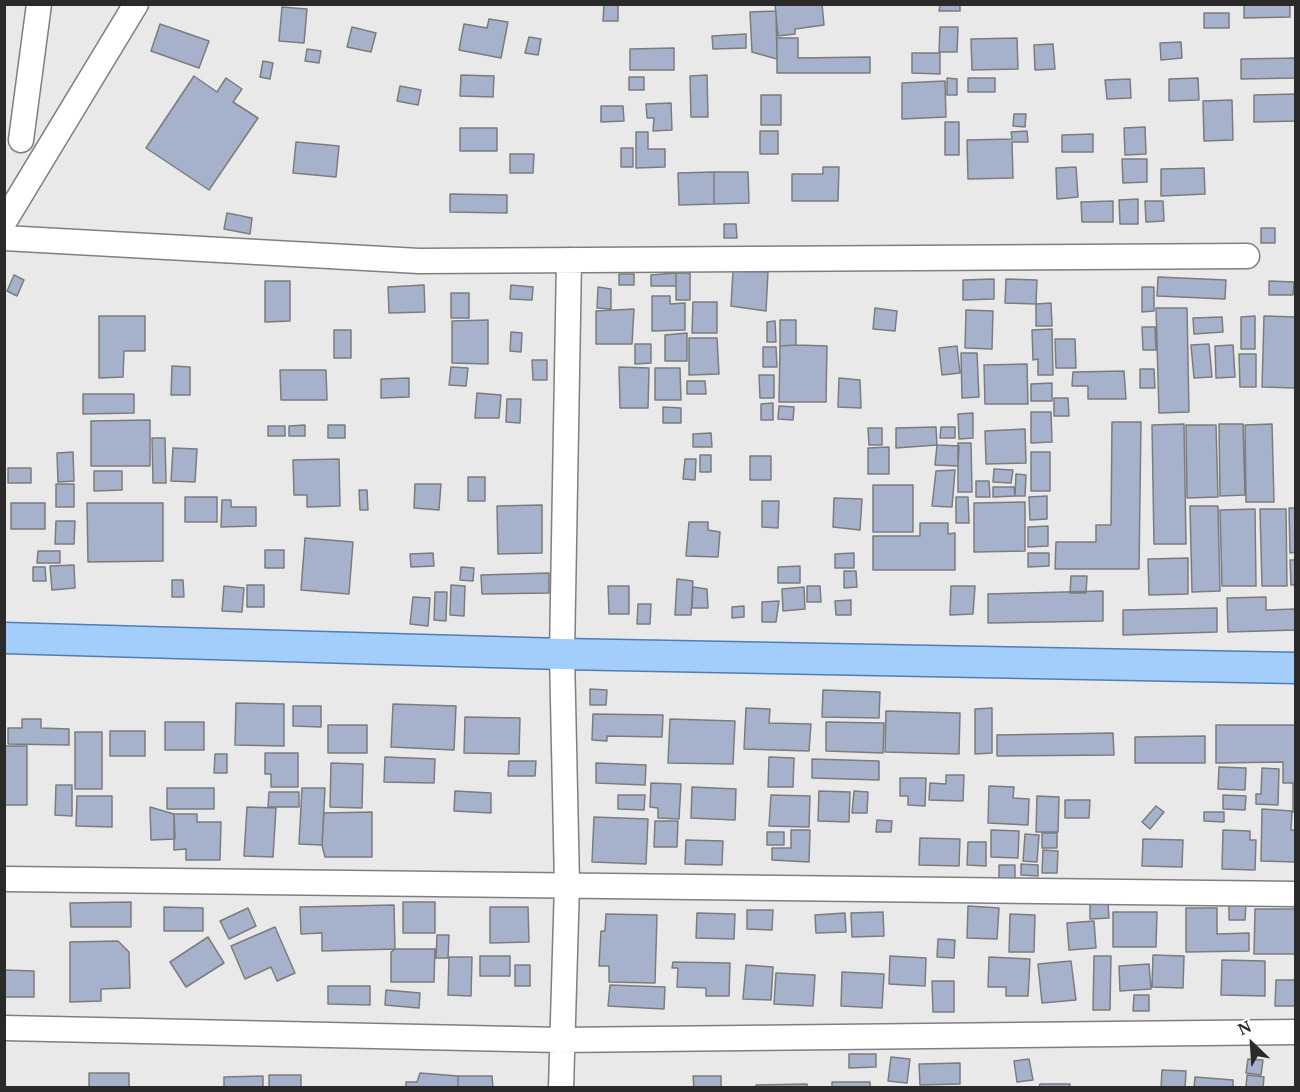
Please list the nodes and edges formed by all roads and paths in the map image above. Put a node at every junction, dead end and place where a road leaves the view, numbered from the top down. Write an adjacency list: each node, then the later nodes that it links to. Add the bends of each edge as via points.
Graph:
1 (39, 4): 3 (street)
2 (136, 4): 4 (street)
3 (13, 140): 4 (street)
4 (54, 141): 5 (street)
5 (4, 222)
6 (4, 238): 8 (street, via 419,261)
7 (1247, 256): 8 (street)
8 (569, 260): 10 (street)
9 (4, 638): 10 (main road)
10 (562, 654): 11 (main road); 13 (street)
11 (1296, 668)
12 (4, 879): 13 (street)
13 (567, 884): 14 (street); 17 (street)
14 (1296, 894)
15 (4, 1028): 17 (street)
16 (1296, 1032): 17 (street)
17 (560, 1040): 18 (street)
18 (561, 1088)

